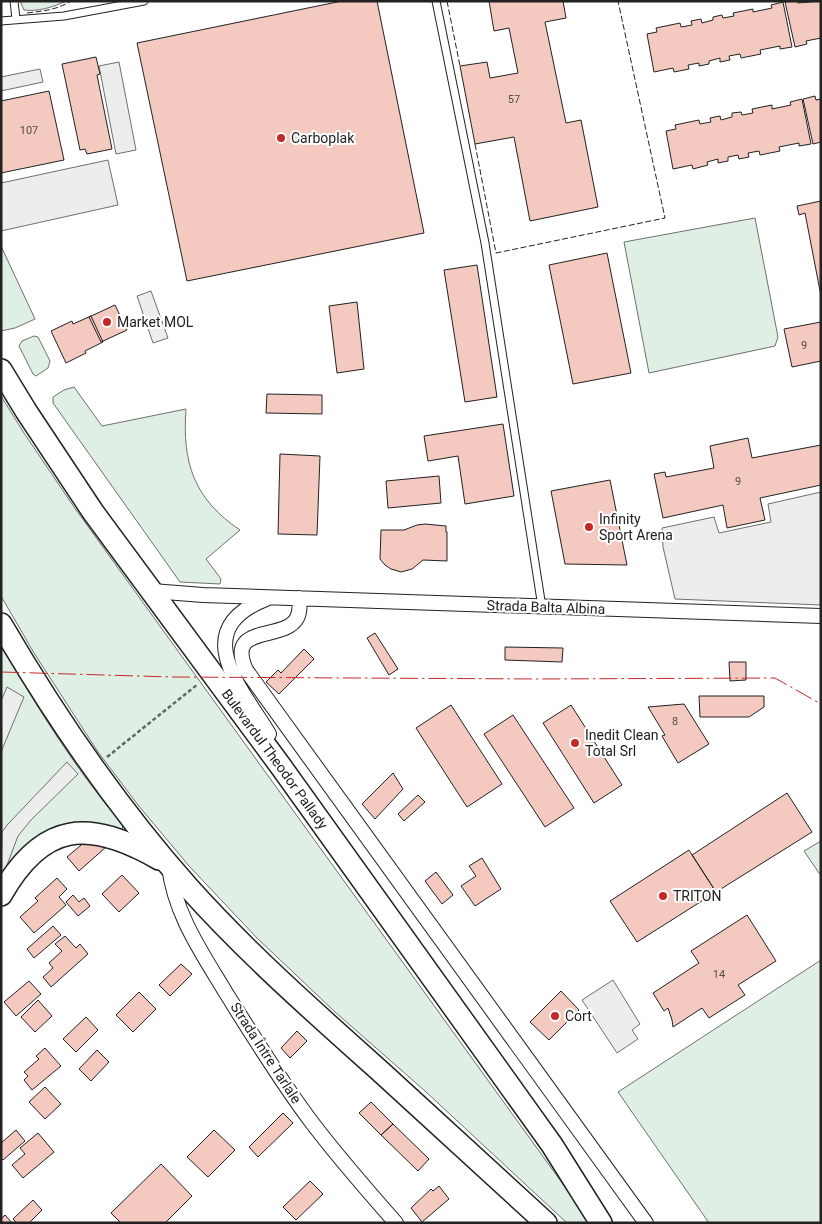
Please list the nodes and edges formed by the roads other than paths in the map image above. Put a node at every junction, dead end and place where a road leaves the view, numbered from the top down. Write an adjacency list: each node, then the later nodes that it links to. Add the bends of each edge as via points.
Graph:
1 (14, 1): 4 (lane)
2 (144, 1): 4 (lane, via 64,16)
3 (436, 1): 10 (lane, via 484,238)
4 (16, 19): 5 (lane)
5 (1, 21)
6 (1, 370): 7 (main road, Bulevardul Theodor Pallady, via 94,512)
7 (152, 591): 8 (street, Strada Balta Albina); 13 (main road, Bulevardul Theodor Pallady)
8 (271, 597): 9 (street, Strada Balta Albina); 13 (street, Strada Balta Albina, via 239,615 229,630 225,652 235,679 272,740)
9 (300, 598): 10 (street, Strada Balta Albina); 19 (street, via 298,616 292,624 282,630 257,635 244,645 242,657 246,670)
10 (542, 607): 11 (street, Strada Balta Albina)
11 (821, 616)
12 (1, 624): 14 (main road, via 92,768)
13 (282, 768): 18 (main road, Bulevardul Theodor Pallady, via 552,1145)
14 (169, 865): 15 (main road, via 119,839 104,834 78,833 53,840 32,853); 16 (street, Strada Între Tarlale, via 180,910 241,1018 310,1119); 17 (main road, via 262,964)
15 (1, 895)
16 (396, 1223)
17 (546, 1223)
18 (601, 1223)
19 (646, 1223)

